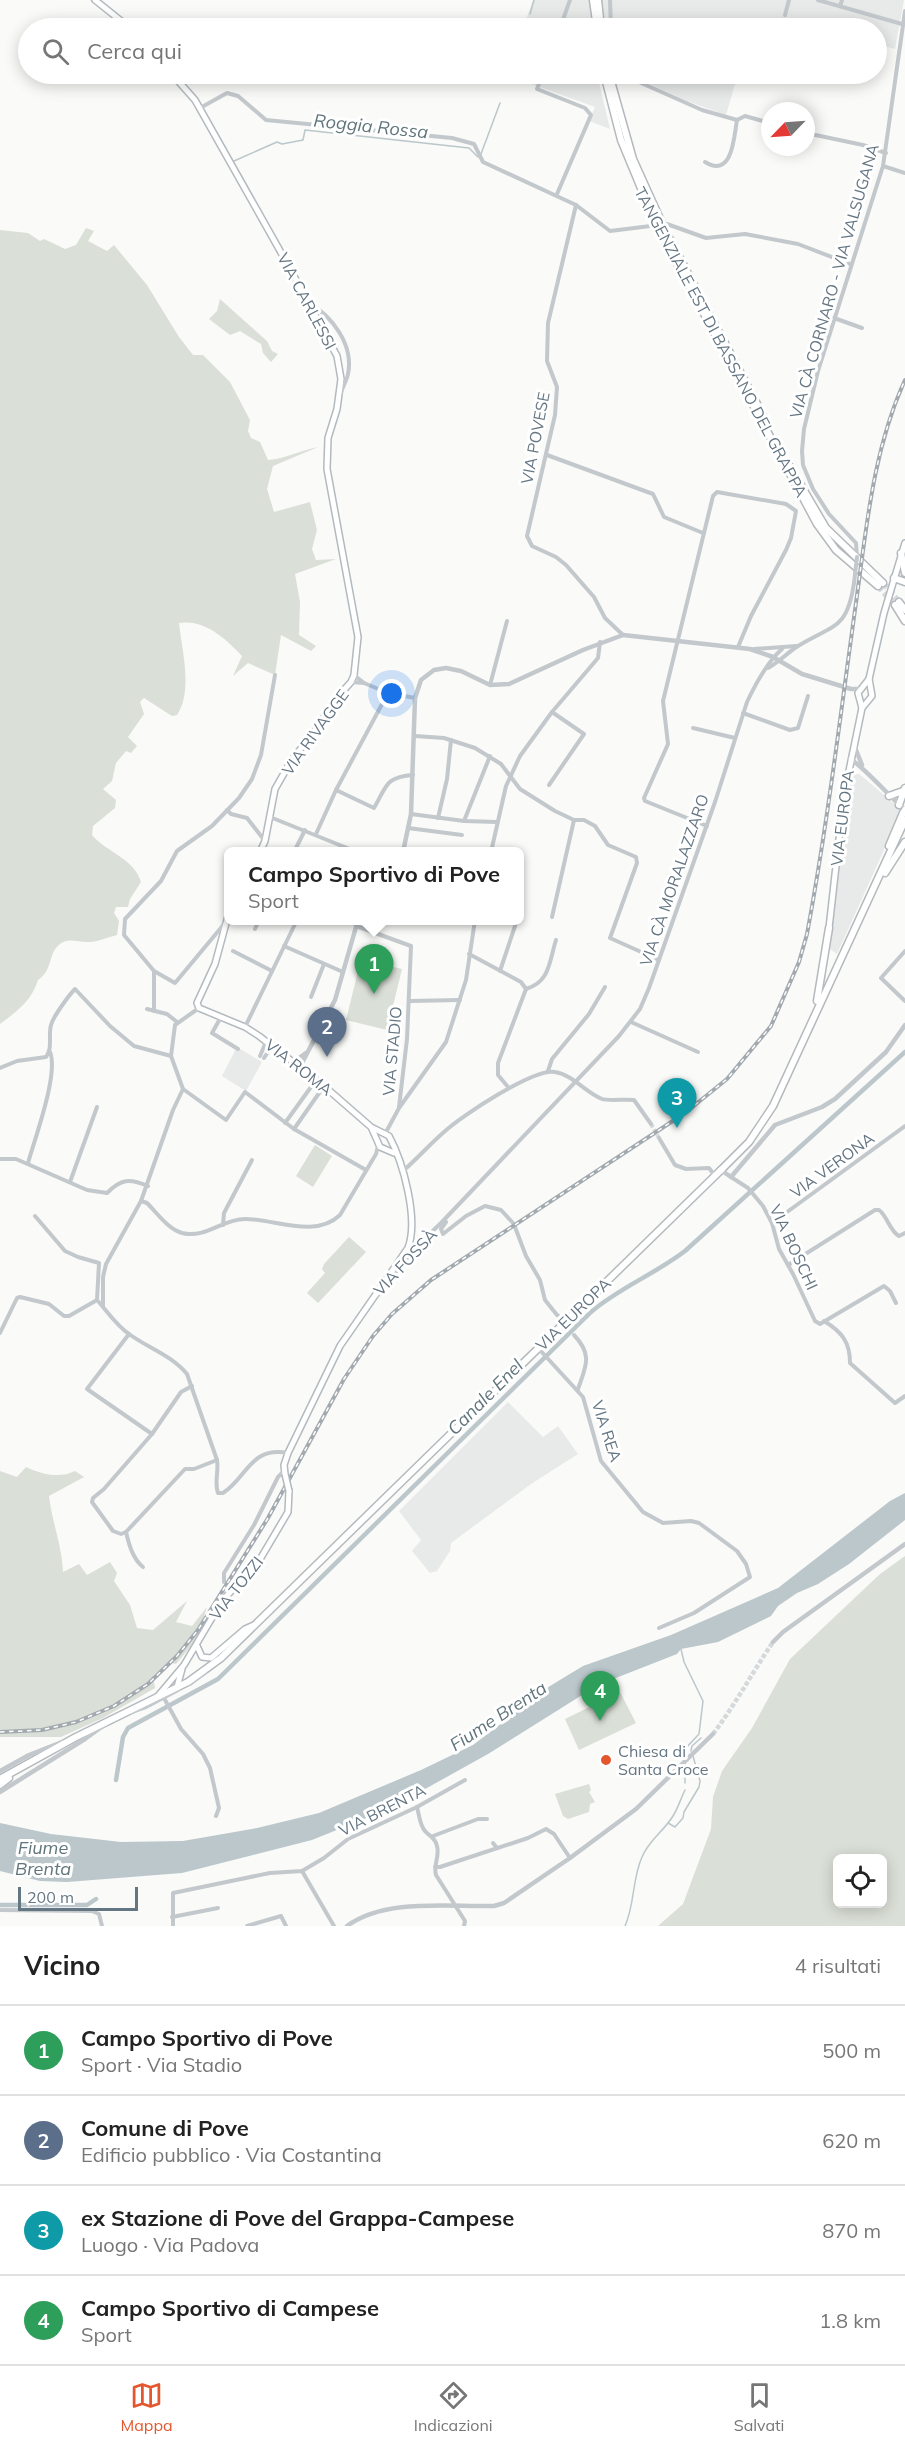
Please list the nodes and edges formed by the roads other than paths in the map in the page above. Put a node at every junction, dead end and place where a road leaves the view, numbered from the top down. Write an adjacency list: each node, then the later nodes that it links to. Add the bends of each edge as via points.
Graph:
1 (95, 0): 11 (main road)
2 (570, 0): 12 (street)
3 (596, 0): 13 (main road)
4 (610, 0): 14 (street)
5 (789, 0): 10 (street)
6 (818, 0): 8 (street)
7 (842, 0): 8 (street)
8 (840, 6): 15 (street)
9 (905, 12): 17 (street, VIA CÀ CORNARO - VIA VALSUGANA)
10 (785, 15)
11 (118, 18)
12 (564, 18)
13 (598, 18)
14 (611, 18)
15 (881, 18)
16 (887, 20): 17 (street)
17 (902, 24): 27 (street, VIA CÀ CORNARO - VIA VALSUGANA)
18 (180, 84): 23 (main road, VIA CARLESSI)
19 (539, 84): 31 (street, via 537,89 585,108 591,115)
20 (607, 84): 33 (main road, TANGENZIALE EST DI BASSANO DEL GRAPPA, via 621,141)
21 (612, 84): 33 (main road, TANGENZIALE EST DI BASSANO DEL GRAPPA, via 633,159)
22 (641, 84): 24 (street)
23 (200, 108): 31 (street, via 227,93 238,96 266,120 452,138 474,144 483,162); 35 (main road, VIA CARLESSI)
24 (737, 120): 25 (street, via 745,116); 28 (street, via 731,155 718,164)
25 (761, 120)
26 (815, 135): 27 (street)
27 (886, 153): 29 (street, VIA CÀ CORNARO - VIA VALSUGANA)
28 (705, 162)
29 (883, 166): 30 (street); 34 (street, VIA CÀ CORNARO - VIA VALSUGANA)
30 (905, 174)
31 (557, 194): 32 (street)
32 (576, 205): 34 (street, via 610,231 666,224 706,238 745,234 798,244); 39 (street, VIA POVESE, via 548,323 547,361 557,387)
33 (660, 225): 46 (main road, TANGENZIALE EST DI BASSANO DEL GRAPPA, via 817,524 841,555)
34 (850, 264): 36 (street, VIA CÀ CORNARO - VIA VALSUGANA)
35 (308, 302): 38 (main road, VIA CARLESSI, via 336,356 341,379); 38 (street, via 331,318 346,350 348,376)
36 (834, 318): 37 (street); 54 (street, VIA CÀ CORNARO - VIA VALSUGANA, bridge, via 812,393 801,451 810,483 829,514 856,543 857,557 848,613 840,622)
37 (862, 327)
38 (339, 396): 50 (main road, VIA CARLESSI, via 328,438 327,469)
39 (547, 455): 40 (street, via 653,494 664,518); 51 (street, VIA POVESE, via 527,536 532,546 566,565 594,597 604,618)
40 (703, 532): 52 (street); 55 (street, via 717,492 786,504 796,511 786,550)
41 (905, 543): 42 (main road)
42 (901, 553): 43 (main road); 44 (main road)
43 (905, 573)
44 (894, 578): 45 (main road); 66 (main road)
45 (905, 582)
46 (880, 585)
47 (905, 610): 49 (main road, via 897,604)
48 (507, 621): 65 (street)
49 (905, 621)
50 (356, 626): 62 (main road, VIA RIVAGGE)
51 (623, 635): 52 (street); 53 (street)
52 (679, 641): 55 (street); 98 (street, via 663,701 668,744 644,798)
53 (600, 642): 65 (street, via 525,678); 74 (street, via 598,658)
54 (798, 646): 57 (street); 59 (street, VIA CÀ MORALAZZARO)
55 (738, 647): 56 (street)
56 (750, 649): 57 (street); 58 (street)
57 (782, 649): 58 (street)
58 (773, 657): 59 (street); 60 (street, VIA CÀ MORALAZZARO)
59 (779, 660): 60 (street, VIA CÀ MORALAZZARO); 67 (street, via 802,674)
60 (767, 669): 75 (street, VIA CÀ MORALAZZARO, via 755,684)
61 (275, 675): 90 (street, via 259,763 252,779)
62 (354, 675): 63 (main road, VIA RIVAGGE); 64 (street, VIA RIVAGGE)
63 (351, 682): 64 (street, VIA RIVAGGE); 93 (main road, VIA RIVAGGE, via 291,761 275,789)
64 (364, 683): 68 (street, VIA RIVAGGE)
65 (490, 685): 70 (street, via 440,668 421,680)
66 (865, 688): 67 (street); 71 (main road, VIA EUROPA); 72 (main road, via 872,694)
67 (851, 689): 71 (street)
68 (388, 693): 70 (street, VIA RIVAGGE); 87 (street)
69 (808, 696): 75 (street, via 798,728 790,730)
70 (415, 698): 77 (street)
71 (859, 698): 72 (main road); 73 (main road, VIA EUROPA)
72 (869, 701): 73 (main road)
73 (862, 708): 80 (main road, VIA EUROPA)
74 (552, 712): 85 (street); 86 (street, via 584,734)
75 (743, 713): 78 (street, VIA CÀ MORALAZZARO)
76 (693, 728): 78 (street)
77 (415, 736): 79 (street); 84 (street)
78 (735, 738): 98 (street, VIA CÀ MORALAZZARO)
79 (451, 740): 81 (street); 94 (street)
80 (853, 742): 82 (main road, VIA EUROPA); 83 (street)
81 (490, 756): 85 (street); 96 (street)
82 (849, 761): 83 (street); 122 (main road, VIA EUROPA)
83 (865, 773): 89 (street)
84 (413, 775): 87 (street, via 390,780 374,808); 92 (street)
85 (510, 777): 95 (street, via 520,789); 97 (street)
86 (549, 784)
87 (336, 790): 101 (street)
88 (904, 790): 89 (main road); 91 (main road)
89 (889, 796): 91 (street)
90 (227, 810): 103 (street, via 247,818); 130 (street, via 205,832 177,851 161,881 125,919 124,935)
91 (904, 812): 111 (main road); 134 (main road)
92 (411, 814): 94 (street); 99 (street)
93 (270, 817): 100 (street); 103 (main road, VIA RIVAGGE)
94 (438, 818): 96 (street)
95 (574, 820): 112 (street); 128 (street, via 595,826 608,845 636,857 637,864 610,938)
96 (464, 821): 97 (street)
97 (497, 822): 110 (street)
98 (707, 826): 128 (street, VIA CÀ MORALAZZARO)
99 (408, 828): 102 (street); 109 (street)
100 (305, 830): 101 (street); 107 (street)
101 (316, 834): 105 (street)
102 (462, 836)
103 (265, 841): 106 (main road, VIA RIVAGGE)
104 (905, 843): 111 (main road)
105 (341, 845): 108 (street)
106 (262, 847)
107 (296, 847)
108 (346, 847)
109 (404, 847)
110 (491, 847)
111 (875, 885): 134 (main road)
112 (552, 917)
113 (224, 923): 130 (street, via 178,981)
114 (226, 925): 141 (main road, via 215,964 197,1003)
115 (257, 925): 121 (street)
116 (295, 925): 124 (street)
117 (356, 925): 133 (street)
118 (362, 925): 139 (street, VIA STADIO, via 411,946)
119 (474, 925): 127 (street)
120 (516, 925): 132 (street)
121 (255, 928)
122 (829, 928): 145 (main road)
123 (555, 940): 136 (street, via 544,980)
124 (284, 946): 129 (street); 131 (street)
125 (233, 951): 131 (street)
126 (905, 951): 140 (street, via 881,978)
127 (468, 954): 132 (street); 138 (street)
128 (659, 960): 147 (street, VIA CÀ MORALAZZARO)
129 (324, 964): 133 (street); 137 (street)
130 (153, 971): 143 (street)
131 (272, 971): 149 (street)
132 (500, 971): 136 (street, via 521,982)
133 (343, 972): 153 (street, via 335,1000)
134 (830, 981): 145 (main road)
135 (606, 987): 160 (street, via 552,1059)
136 (525, 989): 164 (street, via 498,1063 498,1075)
137 (311, 997)
138 (460, 1000): 139 (street); 168 (street, via 446,1042)
139 (409, 1001): 168 (street, VIA STADIO)
140 (905, 1001)
141 (199, 1008): 144 (main road, VIA ROMA); 146 (street)
142 (147, 1009): 143 (street)
143 (154, 1011): 146 (street)
144 (220, 1017): 149 (main road, VIA ROMA); 152 (street, VIA ROMA, via 212,1033)
145 (813, 1017): 184 (main road, VIA EUROPA, via 767,1118)
146 (177, 1022): 156 (street)
147 (630, 1022): 155 (street); 162 (street, VIA CÀ MORALAZZARO)
148 (905, 1025): 185 (street, via 886,1052 835,1098 775,1125)
149 (245, 1027): 150 (main road, VIA ROMA)
150 (267, 1041): 151 (main road, VIA ROMA); 151 (street, via 262,1057)
151 (272, 1046): 157 (main road, VIA ROMA)
152 (238, 1049)
153 (308, 1051): 157 (street); 159 (street)
154 (50, 1052): 156 (street, via 54,1018 75,989 134,1046); 158 (street, via 44,1059 17,1061); 181 (street, via 51,1076)
155 (698, 1052)
156 (171, 1056): 165 (street)
157 (292, 1063): 159 (main road, VIA ROMA)
158 (0, 1068)
159 (301, 1070): 161 (main road, VIA ROMA)
160 (548, 1071): 162 (street, via 566,1075); 164 (street)
161 (316, 1080): 163 (main road, VIA ROMA); 166 (street)
162 (574, 1082): 171 (street, via 604,1100 634,1100); 189 (street, VIA FOSSÀ)
163 (324, 1086): 169 (street); 173 (main road, VIA ROMA)
164 (508, 1087): 182 (street, via 445,1130)
165 (183, 1089): 170 (street, via 226,1120 245,1092); 187 (street)
166 (297, 1106): 169 (street); 170 (street)
167 (97, 1107): 186 (street)
168 (399, 1108): 175 (street)
169 (306, 1112): 174 (street)
170 (285, 1123): 174 (street)
171 (651, 1124)
172 (905, 1126): 191 (street, VIA VERONA)
173 (371, 1127): 175 (main road, VIA ROMA); 177 (main road, VIA ROMA)
174 (294, 1129): 183 (street)
175 (388, 1136): 177 (main road); 177 (main road); 178 (main road, VIA ROMA)
176 (659, 1138): 184 (street, via 675,1166 709,1168)
177 (381, 1146): 178 (main road, VIA ROMA); 183 (street)
178 (395, 1155): 182 (main road, VIA ROMA)
179 (0, 1159): 181 (street)
180 (252, 1160): 192 (street, via 224,1213)
181 (28, 1163): 186 (street)
182 (402, 1167): 195 (main road, VIA ROMA, via 411,1239)
183 (366, 1170): 192 (street, via 333,1221 315,1226 285,1226 242,1219)
184 (718, 1173): 185 (street, VIA BOSCHI); 200 (main road, VIA EUROPA)
185 (731, 1177): 191 (street, VIA BOSCHI, via 748,1188)
186 (70, 1182): 187 (street, via 107,1193 121,1181 131,1179)
187 (148, 1186): 188 (street)
188 (141, 1201): 192 (street, via 180,1233 201,1234); 198 (street, via 106,1264)
189 (460, 1204): 195 (street, VIA FOSSÀ, via 414,1248 378,1295); 199 (street, via 441,1232 485,1206 501,1210 514,1225 540,1280 545,1300)
190 (35, 1216): 196 (street, via 65,1251 99,1263)
191 (772, 1223): 194 (street, VIA BOSCHI, via 779,1250)
192 (223, 1225)
193 (905, 1233): 194 (street, via 894,1233 884,1214 875,1210)
194 (788, 1265): 201 (street, VIA BOSCHI, via 815,1321)
195 (374, 1295): 211 (main road, VIA FOSSÀ, via 340,1346)
196 (97, 1300): 198 (street); 203 (street, via 64,1316 49,1304 17,1298)
197 (896, 1303): 201 (street, via 884,1286)
198 (103, 1305): 204 (street)
199 (557, 1315): 200 (street); 202 (street)
200 (567, 1321): 202 (main road, VIA EUROPA)
201 (824, 1321): 209 (street, via 846,1341 850,1363 866,1378 895,1403)
202 (556, 1330): 206 (main road, VIA EUROPA)
203 (0, 1333)
204 (129, 1334): 207 (street, via 180,1366); 210 (street, via 87,1389)
205 (574, 1335): 208 (street, VIA REA, via 587,1357)
206 (540, 1349): 208 (street, VIA REA); 218 (main road, VIA EUROPA)
207 (192, 1386): 210 (street, via 181,1392); 212 (street)
208 (578, 1389): 219 (street, VIA REA, via 586,1404 601,1461 643,1512 663,1523 699,1523 737,1551 746,1564 750,1577 694,1613)
209 (905, 1396)
210 (152, 1434): 214 (street, via 92,1500 113,1531)
211 (288, 1453): 212 (street, via 278,1451 258,1457 220,1494 216,1490); 213 (main road, VIA FOSSÀ)
212 (217, 1460): 214 (street, via 185,1469)
213 (285, 1472): 217 (street, via 278,1477 224,1573); 221 (main road, VIA TOZZI, bridge, via 288,1512 259,1561 216,1611)
214 (126, 1532): 216 (street, via 129,1546)
215 (905, 1544): 220 (street)
216 (143, 1568)
217 (224, 1582)
218 (257, 1624): 221 (main road, via 244,1629 211,1658 202,1657); 223 (main road, VIA EUROPA)
219 (659, 1628)
220 (772, 1642)
221 (197, 1646): 222 (main road, VIA TOZZI)
222 (184, 1665): 224 (main road); 225 (main road)
223 (207, 1670): 224 (main road, VIA EUROPA); 225 (street, via 197,1680)
224 (177, 1687): 225 (main road, VIA EUROPA)
225 (162, 1698): 226 (main road, VIA EUROPA); 236 (street, via 210,1768 219,1808)
226 (111, 1719): 228 (main road, VIA EUROPA); 234 (street)
227 (713, 1734): 241 (street, via 636,1809)
228 (76, 1737): 229 (main road, VIA EUROPA); 230 (street, via 44,1748)
229 (29, 1764): 231 (main road); 233 (main road)
230 (0, 1771)
231 (0, 1779)
232 (465, 1780): 235 (street, VIA BRENTA)
233 (0, 1785)
234 (0, 1792)
235 (417, 1807): 238 (street, via 424,1830); 243 (street, VIA BRENTA, via 348,1839)
236 (216, 1816)
237 (487, 1819): 238 (street)
238 (433, 1836): 242 (street, via 439,1853)
239 (493, 1843): 240 (street)
240 (497, 1848): 241 (street, via 546,1829); 242 (street)
241 (570, 1858): 244 (street, via 504,1903)
242 (435, 1867): 245 (street, via 439,1882)
243 (302, 1870): 249 (street, VIA BRENTA, via 173,1893); 254 (street)
244 (486, 1906): 245 (street); 248 (street)
245 (455, 1907): 255 (street, via 397,1907); 256 (street)
246 (218, 1908): 249 (street)
247 (0, 1910): 250 (street, via 92,1911 99,1914)
248 (489, 1912)
249 (172, 1917): 251 (street)
250 (102, 1926)
251 (173, 1926)
252 (247, 1926): 253 (street, via 281,1916)
253 (285, 1926)
254 (334, 1926)
255 (346, 1926)
256 (465, 1926)

